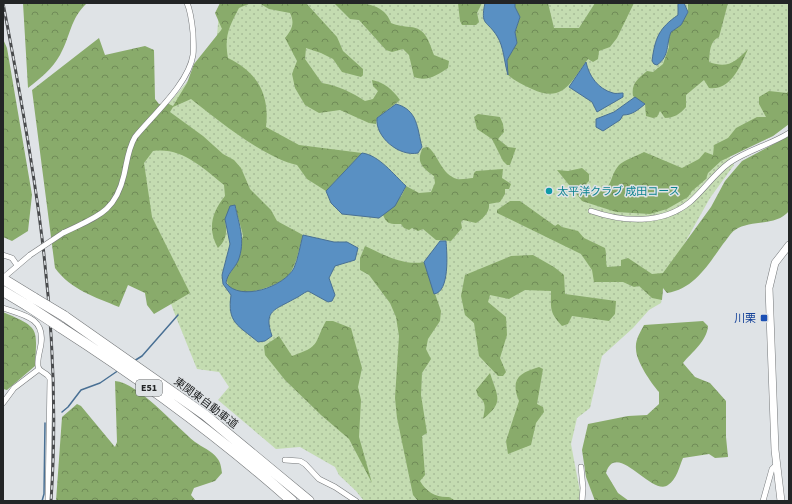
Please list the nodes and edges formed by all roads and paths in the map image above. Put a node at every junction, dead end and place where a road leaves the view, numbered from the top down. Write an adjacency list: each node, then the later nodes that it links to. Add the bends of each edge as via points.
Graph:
1 (187, 3): 6 (street, bridge, via 193,41 193,54 188,71 135,137 130,146 121,186 106,211 63,233)
2 (789, 133): 3 (street, via 722,168 690,202 676,211 650,219 632,219 608,217)
3 (591, 211)
4 (789, 245): 14 (street, via 775,263 769,288)
5 (3, 255): 6 (street, via 12,258)
6 (16, 266): 7 (street)
7 (3, 278): 10 (highway, 東関東自動車道 / E51, bridge, via 64,316)
8 (3, 291): 10 (highway, 東関東自動車道 / E51, bridge, via 60,327)
9 (3, 308): 11 (street, via 36,321 40,327 42,335)
10 (84, 337): 17 (highway, 東関東自動車道 / E51); 18 (highway, 東関東自動車道 / E51, via 205,416)
11 (39, 369): 12 (street, via 8,394); 16 (street, via 48,374 50,379)
12 (3, 402)
13 (285, 460): 19 (street, via 305,464 319,479)
14 (776, 465): 21 (street, via 772,469); 22 (street)
15 (581, 467): 20 (street)
16 (48, 501)
17 (292, 501)
18 (309, 501)
19 (356, 501)
20 (582, 501)
21 (763, 501)
22 (781, 501)

